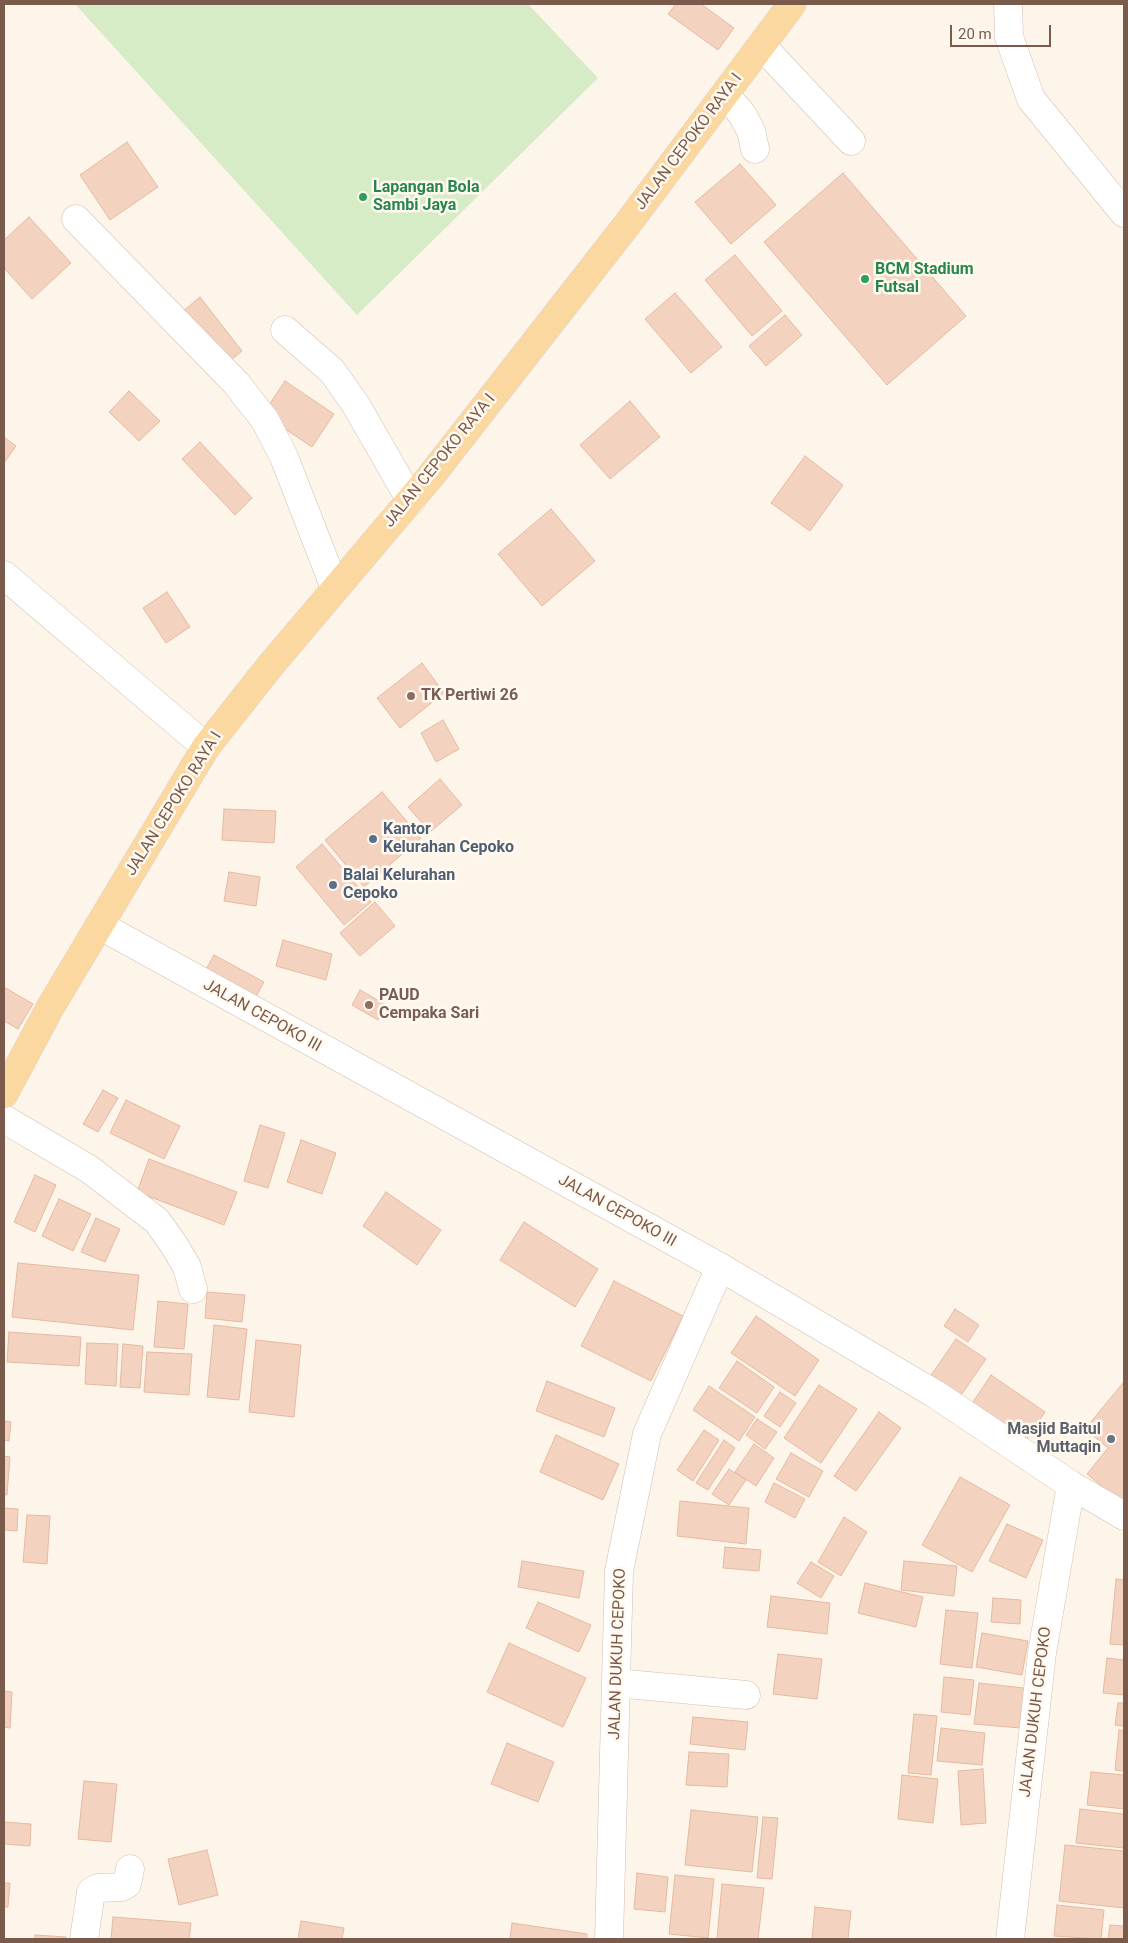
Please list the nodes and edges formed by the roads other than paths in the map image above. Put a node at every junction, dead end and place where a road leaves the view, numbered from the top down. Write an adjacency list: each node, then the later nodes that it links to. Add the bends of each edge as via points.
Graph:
1 (792, 4): 3 (main road, JALAN CEPOKO RAYA I)
2 (1008, 4): 7 (street, via 1009,38 1031,100)
3 (762, 46): 4 (main road, JALAN CEPOKO RAYA I); 5 (street)
4 (725, 95): 6 (street, via 742,114 751,131); 10 (main road, JALAN CEPOKO RAYA I)
5 (851, 141)
6 (755, 149)
7 (1124, 213)
8 (76, 219): 12 (street, via 236,383 264,420 284,457)
9 (285, 330): 10 (street, via 332,371 356,405)
10 (410, 501): 12 (main road, JALAN CEPOKO RAYA I)
11 (4, 575): 13 (street)
12 (335, 588): 13 (main road, JALAN CEPOKO RAYA I)
13 (206, 747): 14 (main road, JALAN CEPOKO RAYA I)
14 (99, 925): 15 (main road, JALAN CEPOKO RAYA I); 17 (street, JALAN CEPOKO III)
15 (4, 1094)
16 (4, 1119): 18 (street, via 89,1169 157,1221 187,1267)
17 (720, 1267): 19 (street, JALAN CEPOKO III, via 935,1394); 21 (street, JALAN DUKUH CEPOKO, via 647,1434 619,1571)
18 (194, 1289)
19 (1071, 1485): 20 (street, JALAN CEPOKO III); 26 (street, JALAN DUKUH CEPOKO, via 1042,1653)
20 (1124, 1516)
21 (616, 1683): 22 (street); 25 (street, JALAN DUKUH CEPOKO)
22 (746, 1695)
23 (130, 1869): 24 (street, via 127,1884 122,1887 98,1888 91,1892)
24 (84, 1939)
25 (609, 1939)
26 (1010, 1939)

